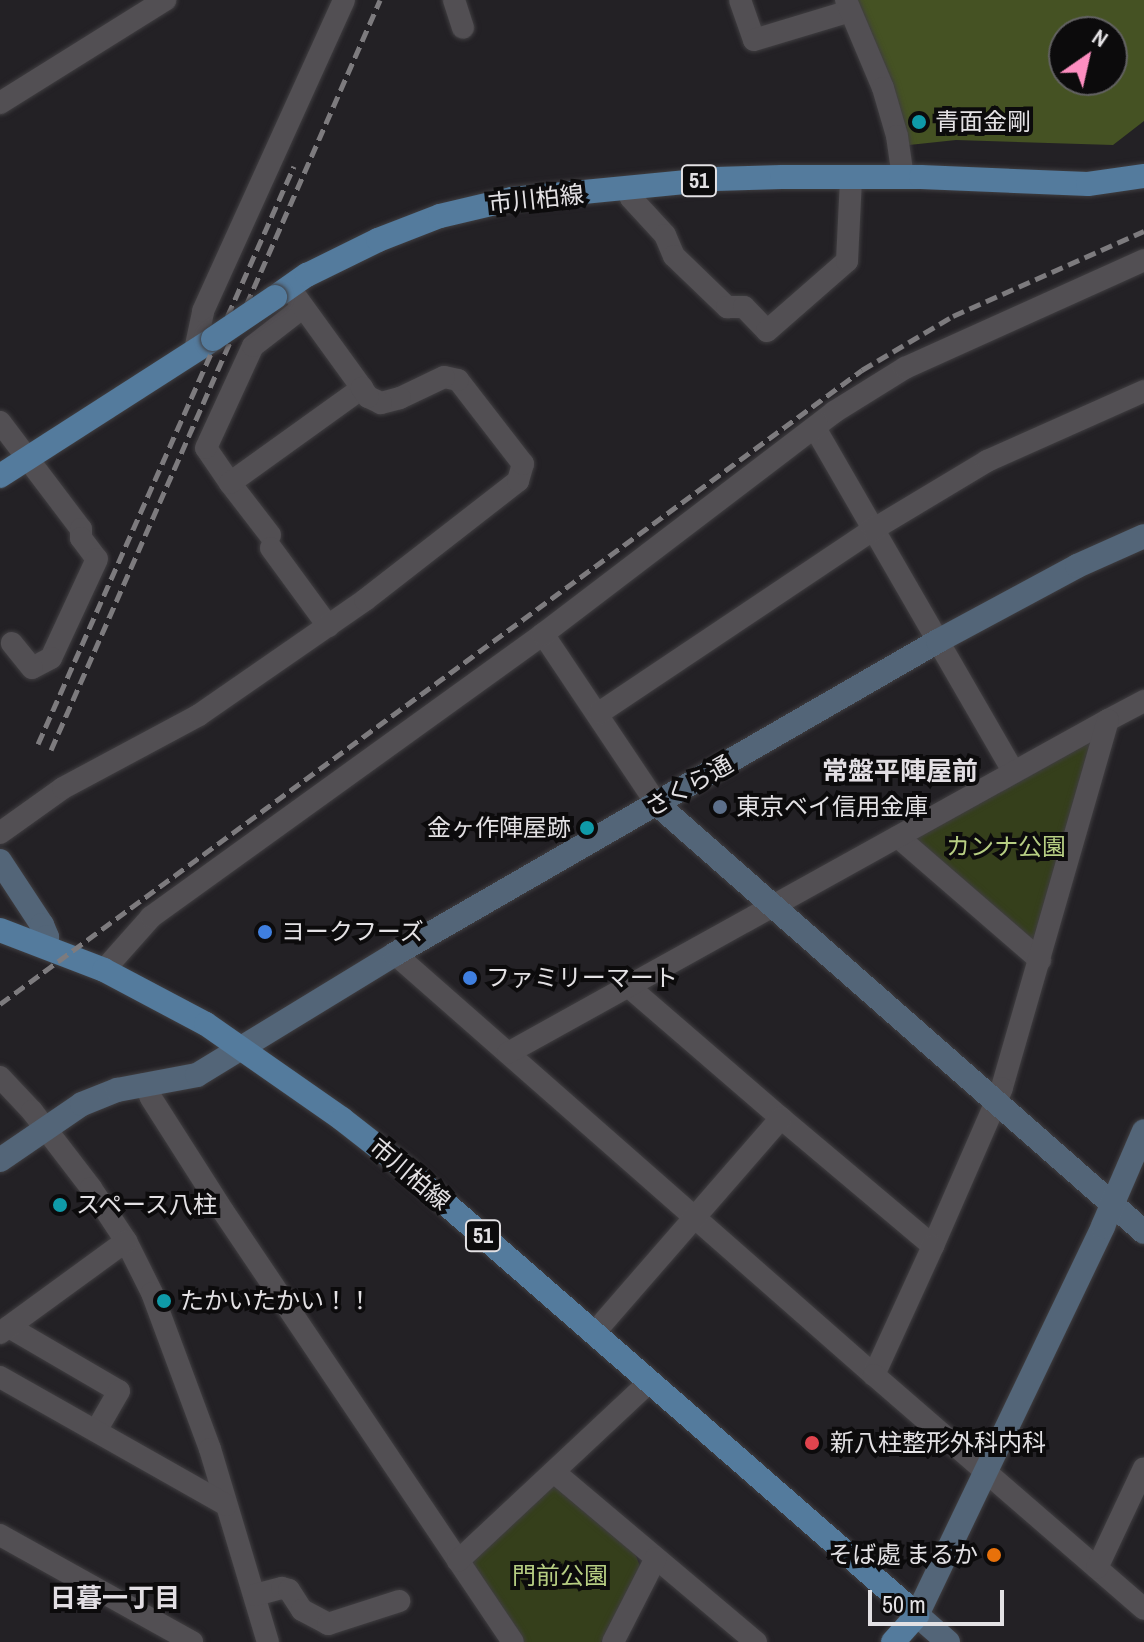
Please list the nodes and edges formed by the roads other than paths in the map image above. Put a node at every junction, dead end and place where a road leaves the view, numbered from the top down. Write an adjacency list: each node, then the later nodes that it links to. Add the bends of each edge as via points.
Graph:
1 (165, 0): 7 (street)
2 (344, 0): 14 (street, via 203,311)
3 (454, 0): 6 (street)
4 (740, 0): 5 (street, via 754,40)
5 (848, 5): 9 (street, via 883,88)
6 (463, 28)
7 (0, 103)
8 (1144, 176): 9 (main road, 市川柏線 / 51, via 1088,184)
9 (903, 177): 10 (main road, 市川柏線 / 51)
10 (851, 178): 11 (main road, 市川柏線 / 51, via 715,179); 11 (street, via 847,261 767,331 744,307 727,307 674,256 665,235 631,198)
11 (630, 190): 13 (main road, 市川柏線 / 51, via 512,199 440,216 307,275)
12 (1144, 260): 18 (street, via 905,368)
13 (289, 298): 14 (main road, 市川柏線 / 51, bridge); 15 (street); 21 (street, via 253,346 206,448)
14 (204, 344): 19 (main road, 市川柏線 / 51)
15 (362, 388): 21 (street); 24 (street, via 381,403 444,377 458,380 523,464 523,473)
16 (1144, 391): 22 (street, via 987,461)
17 (0, 422): 19 (street)
18 (815, 428): 22 (street); 25 (street)
19 (27, 459): 20 (main road, 市川柏線 / 51); 27 (street, via 81,529 81,538 97,559 51,658 32,668)
20 (0, 476)
21 (230, 483): 24 (street)
22 (874, 529): 26 (street); 29 (street)
23 (1144, 536): 26 (street, さくら通)
24 (328, 626): 33 (street, via 199,715 63,788)
25 (543, 634): 29 (street); 41 (street, via 151,917)
26 (938, 641): 31 (street); 32 (street, さくら通)
27 (12, 643)
28 (1144, 701): 30 (street)
29 (599, 713): 32 (street)
30 (1108, 720): 31 (street); 40 (street)
31 (1013, 771): 34 (street)
32 (657, 804): 36 (street); 39 (street, さくら通)
33 (0, 833)
34 (898, 837): 36 (street); 40 (street)
35 (0, 861): 38 (street, via 42,925)
36 (771, 906): 42 (street); 47 (street)
37 (0, 930): 38 (main road, 市川柏線 / 51)
38 (45, 946): 41 (main road, 市川柏線 / 51)
39 (395, 954): 43 (street, さくら通); 44 (street)
40 (1040, 960): 47 (street)
41 (104, 970): 43 (main road, 市川柏線 / 51)
42 (628, 986): 44 (street); 48 (street)
43 (240, 1048): 46 (street, さくら通, via 197,1075); 58 (main road, 市川柏線 / 51, via 406,1169)
44 (508, 1053): 53 (street)
45 (0, 1077): 49 (street)
46 (145, 1084): 49 (street, さくら通, via 82,1104); 69 (street, via 223,1211)
47 (996, 1103): 52 (street); 56 (street)
48 (781, 1118): 53 (street); 56 (street)
49 (44, 1127): 51 (street, さくら通); 55 (street)
50 (1144, 1131): 52 (street)
51 (0, 1160)
52 (1113, 1203): 54 (street); 65 (street)
53 (694, 1216): 58 (street); 59 (street)
54 (1144, 1232)
55 (126, 1241): 57 (street); 66 (street, via 157,1307)
56 (933, 1246): 59 (street)
57 (4, 1330): 62 (street, via 119,1391)
58 (594, 1333): 61 (main road, 市川柏線 / 51)
59 (874, 1375): 65 (street)
60 (0, 1377): 62 (street)
61 (649, 1382): 64 (street); 74 (main road, 市川柏線 / 51)
62 (96, 1431): 66 (street)
63 (1144, 1468): 70 (street)
64 (554, 1472): 68 (street); 69 (street)
65 (986, 1472): 70 (street); 74 (street)
66 (226, 1505): 71 (street)
67 (0, 1535): 76 (street)
68 (656, 1558): 75 (street); 79 (street)
69 (458, 1561): 78 (street)
70 (1097, 1568): 73 (street)
71 (255, 1595): 72 (street, via 289,1590 302,1610 328,1624); 77 (street)
72 (399, 1601)
73 (1144, 1609)
74 (917, 1615): 80 (main road); 81 (main road); 82 (street)
75 (752, 1641)
76 (192, 1642)
77 (268, 1642)
78 (513, 1642)
79 (613, 1642)
80 (893, 1642)
81 (915, 1642)
82 (948, 1642)

